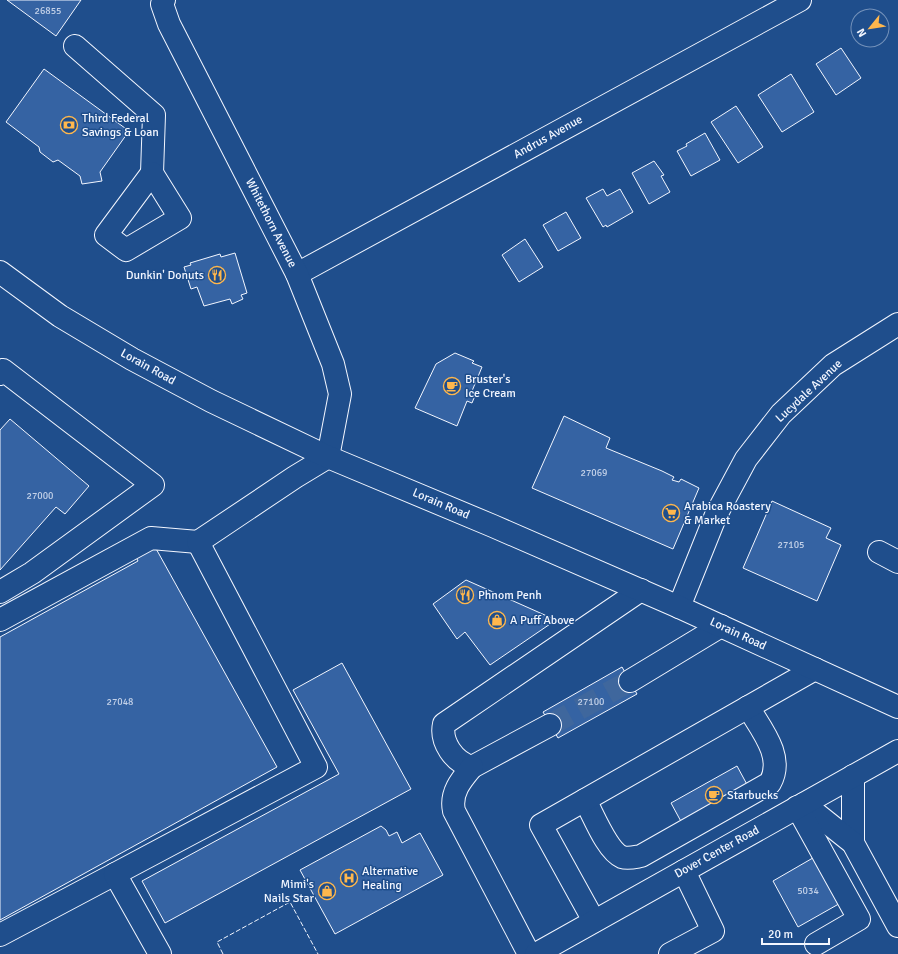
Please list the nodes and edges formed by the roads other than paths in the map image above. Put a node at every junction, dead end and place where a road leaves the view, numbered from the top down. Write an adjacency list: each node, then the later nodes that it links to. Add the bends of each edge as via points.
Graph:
1 (800, 0): 6 (street, Andrus Avenue)
2 (162, 1): 6 (street, Whitethorn Avenue, via 169,24)
3 (75, 46): 4 (street, via 154,115)
4 (152, 173)
5 (0, 272): 9 (street, Lorain Road, via 60,316 132,359 211,402)
6 (297, 274): 9 (street, Whitethorn Avenue, via 333,364 340,394)
7 (898, 324): 13 (street, Lucydale Avenue, via 834,365 781,414 746,459 720,508)
8 (0, 374): 12 (street, via 3,370 153,485 32,573)
9 (328, 457): 10 (street); 11 (street, Lorain Road)
10 (198, 542): 14 (street, via 151,538); 28 (street, via 316,767)
11 (640, 590): 13 (street, Lorain Road); 22 (street, via 444,724 444,740 463,764)
12 (0, 592)
13 (679, 607): 15 (street, Lorain Road)
14 (0, 620)
15 (721, 626): 16 (street, Lorain Road); 17 (street)
16 (814, 669): 18 (street); 19 (street, Lorain Road)
17 (630, 681)
18 (748, 707): 24 (street); 24 (street, via 776,761 775,775 770,783 641,856 630,858 622,857 610,846)
19 (898, 707)
20 (550, 725): 22 (street)
21 (898, 751): 23 (street, Dover Center Road)
22 (472, 767): 34 (street, via 463,777 452,801 454,811)
23 (853, 776): 25 (street, Dover Center Road); 26 (street)
24 (585, 800): 29 (street, via 541,825)
25 (801, 805): 26 (street); 27 (street, Dover Center Road); 32 (street, via 859,919)
26 (853, 843): 30 (street)
27 (684, 871): 29 (street, Dover Center Road); 36 (street, via 713,931)
28 (115, 874): 31 (street); 33 (street)
29 (594, 921): 35 (street, Dover Center Road)
30 (898, 926)
31 (0, 936)
32 (816, 944)
33 (160, 954)
34 (529, 954)
35 (536, 954)
36 (670, 954)

